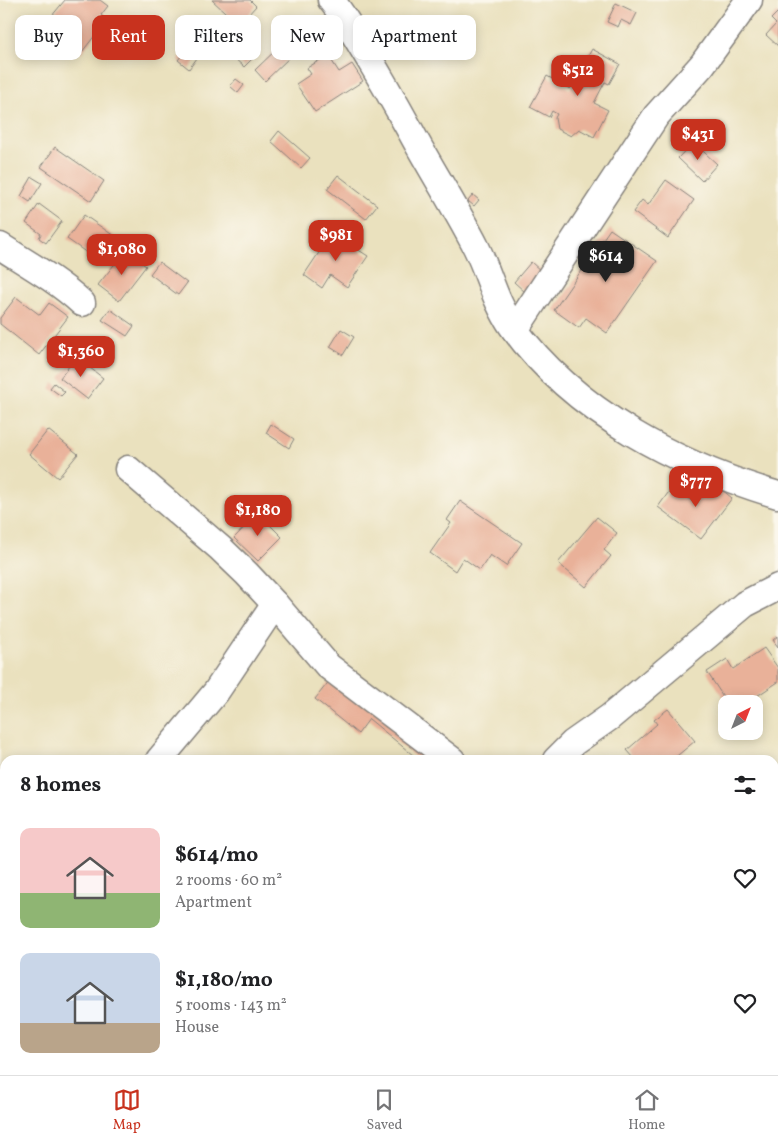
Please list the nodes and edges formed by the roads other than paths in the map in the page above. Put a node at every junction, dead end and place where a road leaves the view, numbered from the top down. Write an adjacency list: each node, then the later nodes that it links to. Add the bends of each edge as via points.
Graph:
1 (331, 0): 5 (street, via 391,96 476,248 495,296)
2 (749, 0): 5 (street, via 702,65 656,116)
3 (0, 246): 4 (street)
4 (82, 303)
5 (515, 330): 7 (street, via 535,355 572,390 626,430 732,480)
6 (128, 469): 9 (street, via 220,548)
7 (778, 495)
8 (778, 587): 12 (street, via 745,604)
9 (275, 604): 10 (street, via 216,692); 11 (street, via 328,666)
10 (163, 755)
11 (445, 755)
12 (561, 755)

